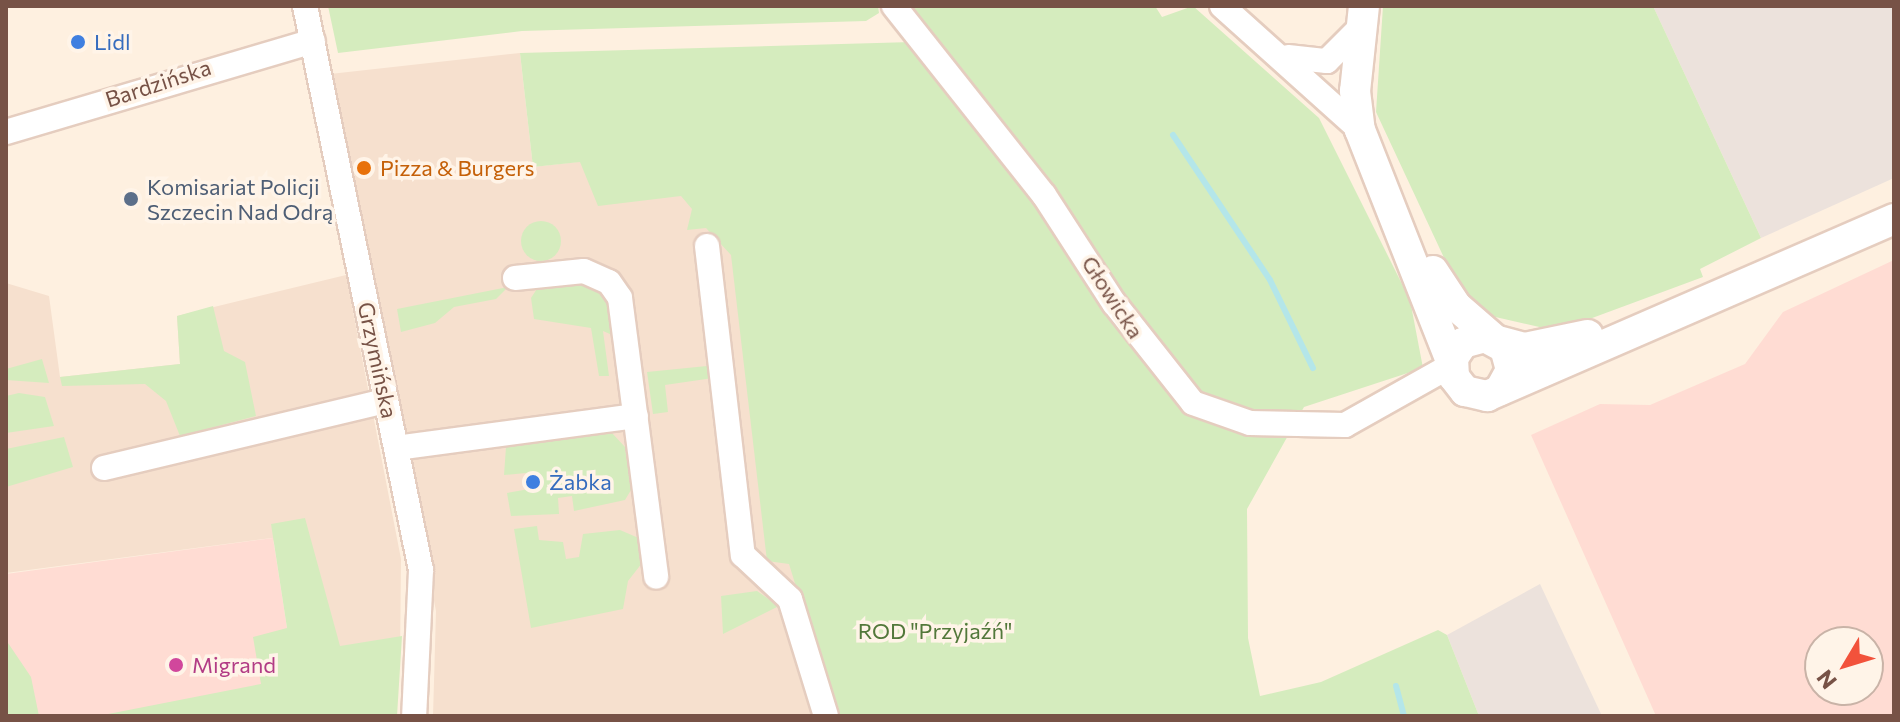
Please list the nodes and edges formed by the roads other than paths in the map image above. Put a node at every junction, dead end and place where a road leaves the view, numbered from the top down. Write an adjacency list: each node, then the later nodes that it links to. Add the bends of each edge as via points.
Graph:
1 (305, 6): 5 (street, Grzymińska)
2 (894, 6): 15 (street, Głowicka, via 1044,195 1114,303 1193,403 1250,423 1323,428)
3 (1222, 6): 6 (street)
4 (1363, 16): 6 (street, via 1348,47 1322,63); 7 (street)
5 (313, 41): 8 (street, Bardzińska); 17 (street, Grzymińska)
6 (1276, 51): 7 (street)
7 (1360, 130): 9 (street)
8 (6, 132)
9 (1379, 175): 14 (street, via 1449,297); 15 (street)
10 (1894, 219): 13 (street)
11 (707, 246): 23 (street, via 743,555 790,599)
12 (515, 278): 18 (street, via 584,271 609,282 625,313)
13 (1691, 309): 14 (street, via 1536,347); 16 (street)
14 (1496, 340): 15 (street, via 1467,340); 16 (street, via 1511,365)
15 (1455, 372): 16 (street, via 1478,396)
16 (1500, 390)
17 (386, 401): 19 (street, Grzymińska); 20 (street)
18 (636, 416): 19 (street); 21 (street)
19 (396, 448): 22 (street, Grzymińska, via 422,584)
20 (104, 468)
21 (656, 577)
22 (414, 716)
23 (826, 716)

